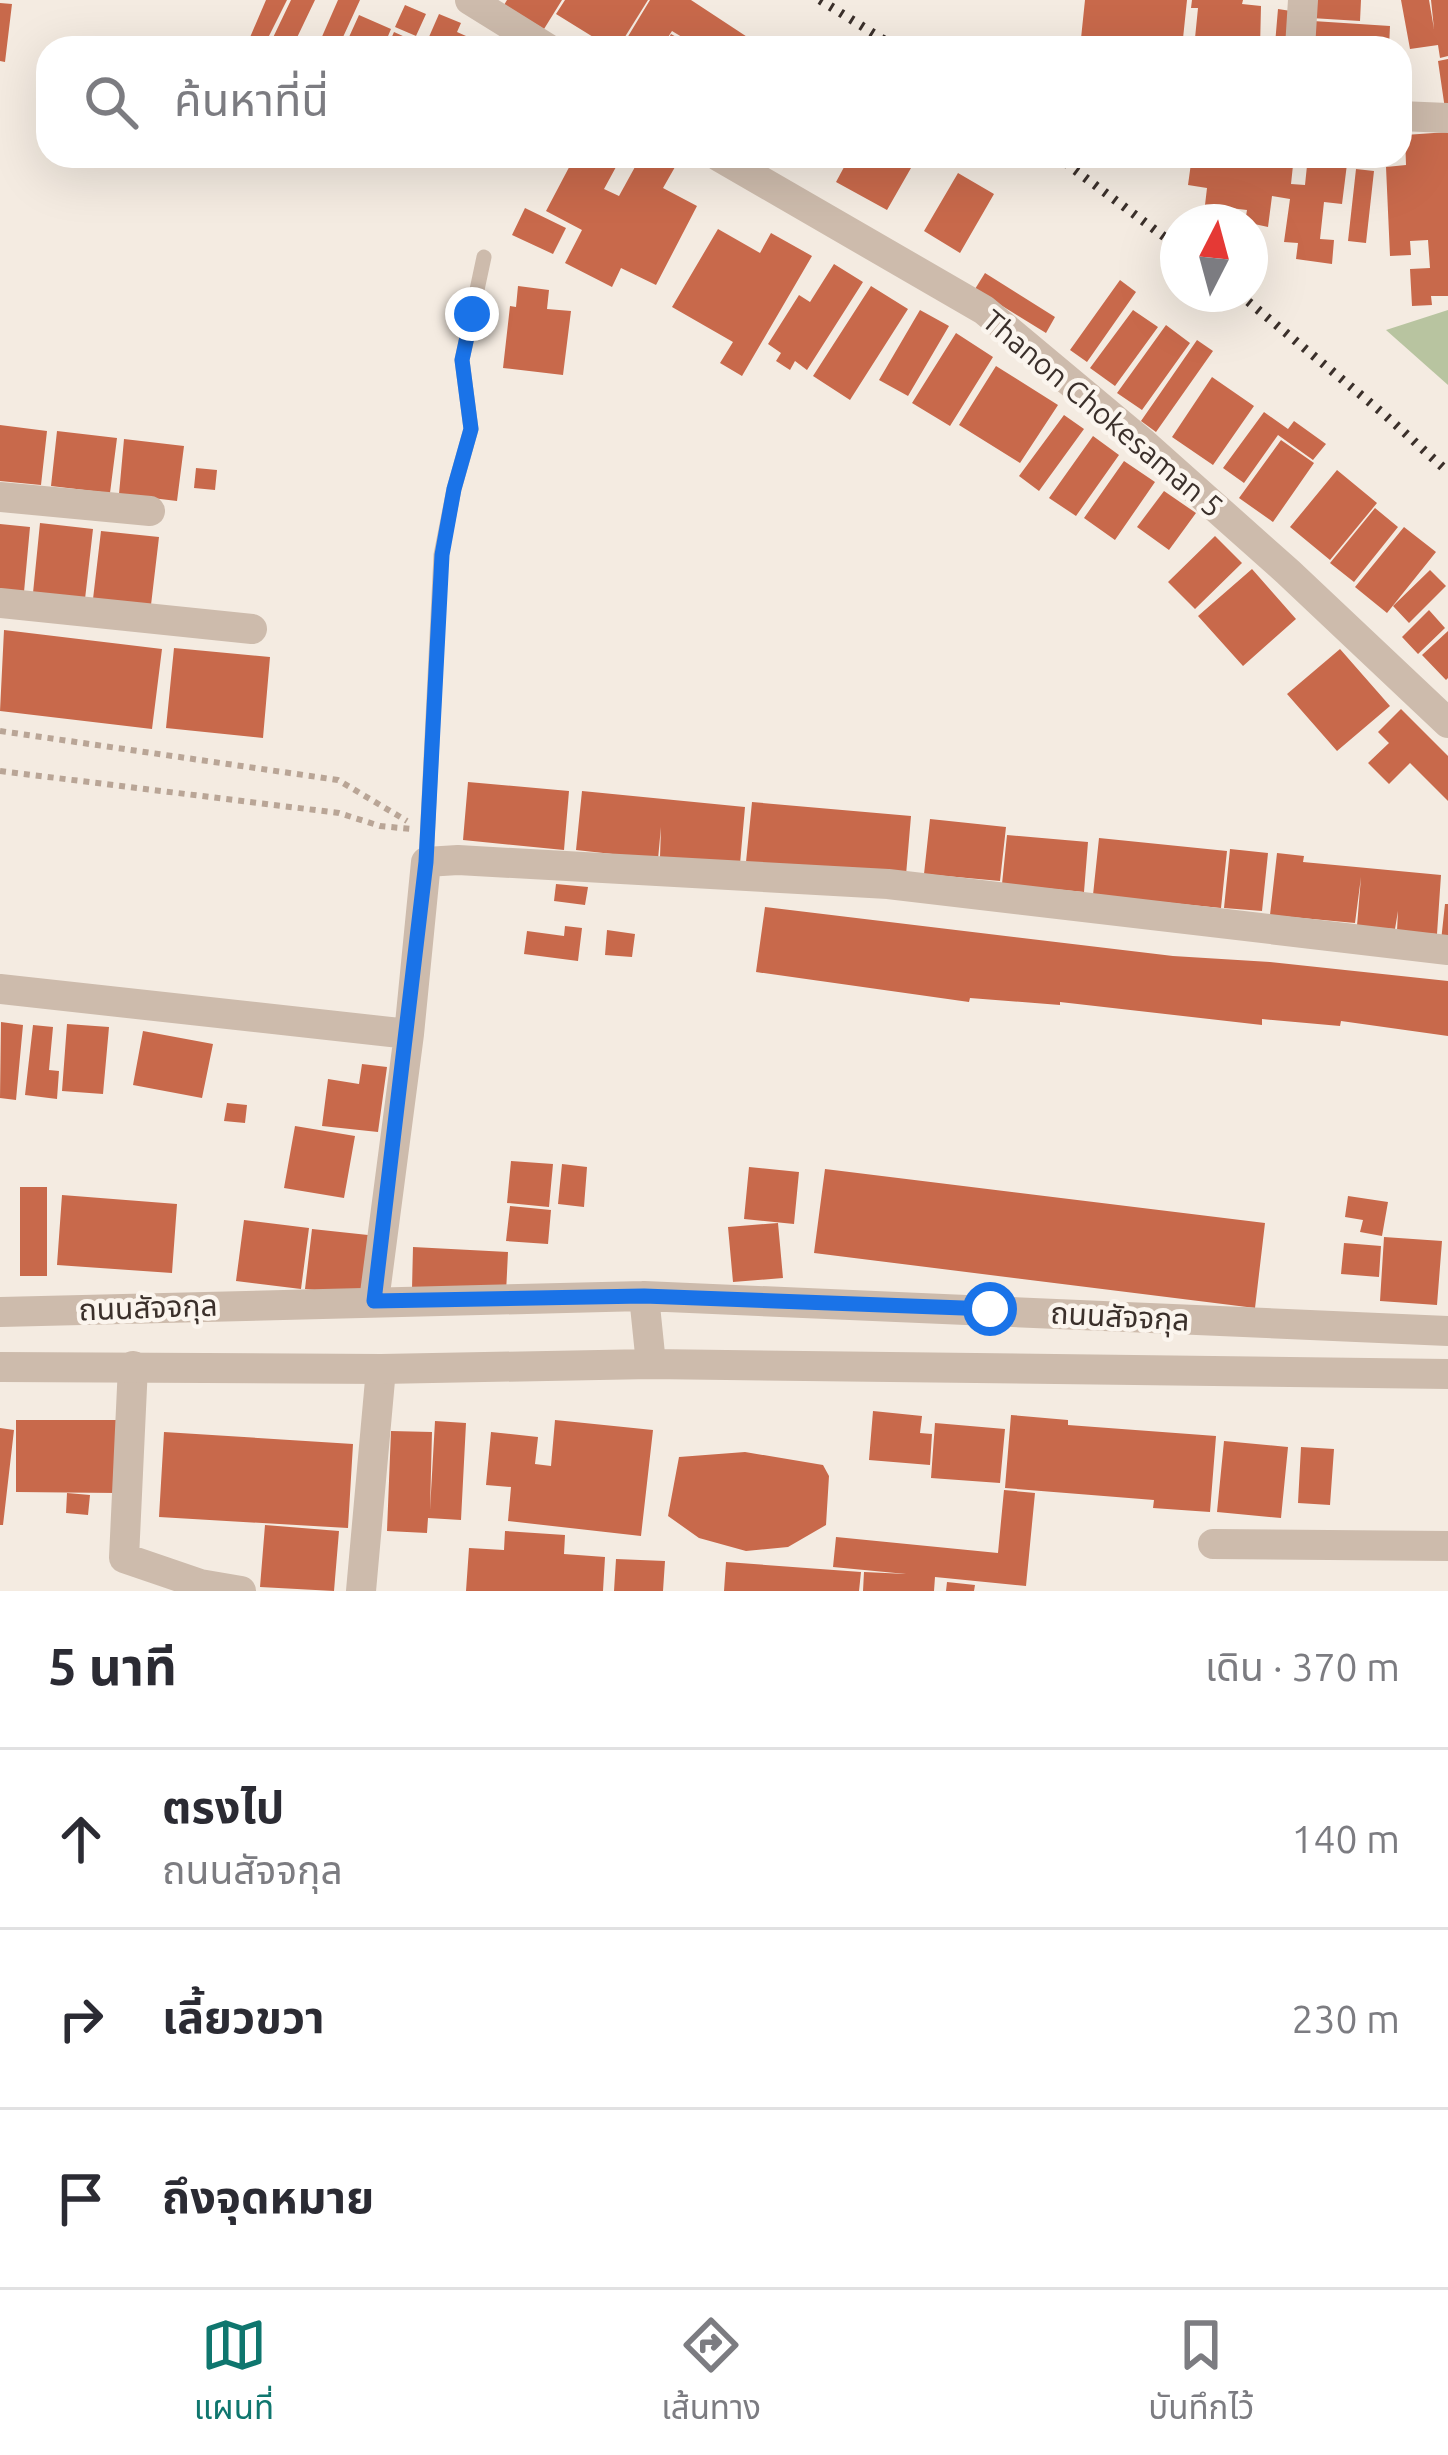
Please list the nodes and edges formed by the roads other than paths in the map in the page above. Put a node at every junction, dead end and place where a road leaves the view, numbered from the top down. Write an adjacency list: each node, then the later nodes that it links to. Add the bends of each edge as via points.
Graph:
1 (470, 0): 3 (street)
2 (1303, 0): 4 (street)
3 (528, 36)
4 (1301, 36)
5 (1412, 116): 6 (street)
6 (1448, 118)
7 (739, 168): 13 (street, Thanon Chokesaman 5, via 984,310 1191,485)
8 (484, 257): 14 (lane, via 462,360 471,429 442,555)
9 (0, 497): 10 (street)
10 (149, 511)
11 (0, 603): 12 (street)
12 (252, 628)
13 (1448, 723)
14 (426, 846): 15 (street, via 458,860 888,884); 17 (street)
15 (1448, 950)
16 (0, 989): 17 (street)
17 (409, 1034): 19 (street)
18 (644, 1296): 19 (street, ถนนสัจจกุล); 21 (street, ถนนสัจจกุล); 23 (street)
19 (374, 1301): 20 (street, ถนนสัจจกุล)
20 (0, 1312)
21 (1448, 1331)
22 (0, 1344): 24 (street)
23 (650, 1364): 27 (street, ถนนสัจจกุล); 28 (street, ถนนสัจจกุล)
24 (38, 1366): 25 (street, ถนนสัจจกุล); 26 (street, ถนนสัจจกุล)
25 (133, 1366): 27 (street, ถนนสัจจกุล); 31 (street, via 124,1558)
26 (0, 1367)
27 (381, 1369): 32 (street)
28 (1448, 1374)
29 (1214, 1544): 30 (street)
30 (1448, 1546)
31 (241, 1591)
32 (361, 1591)

